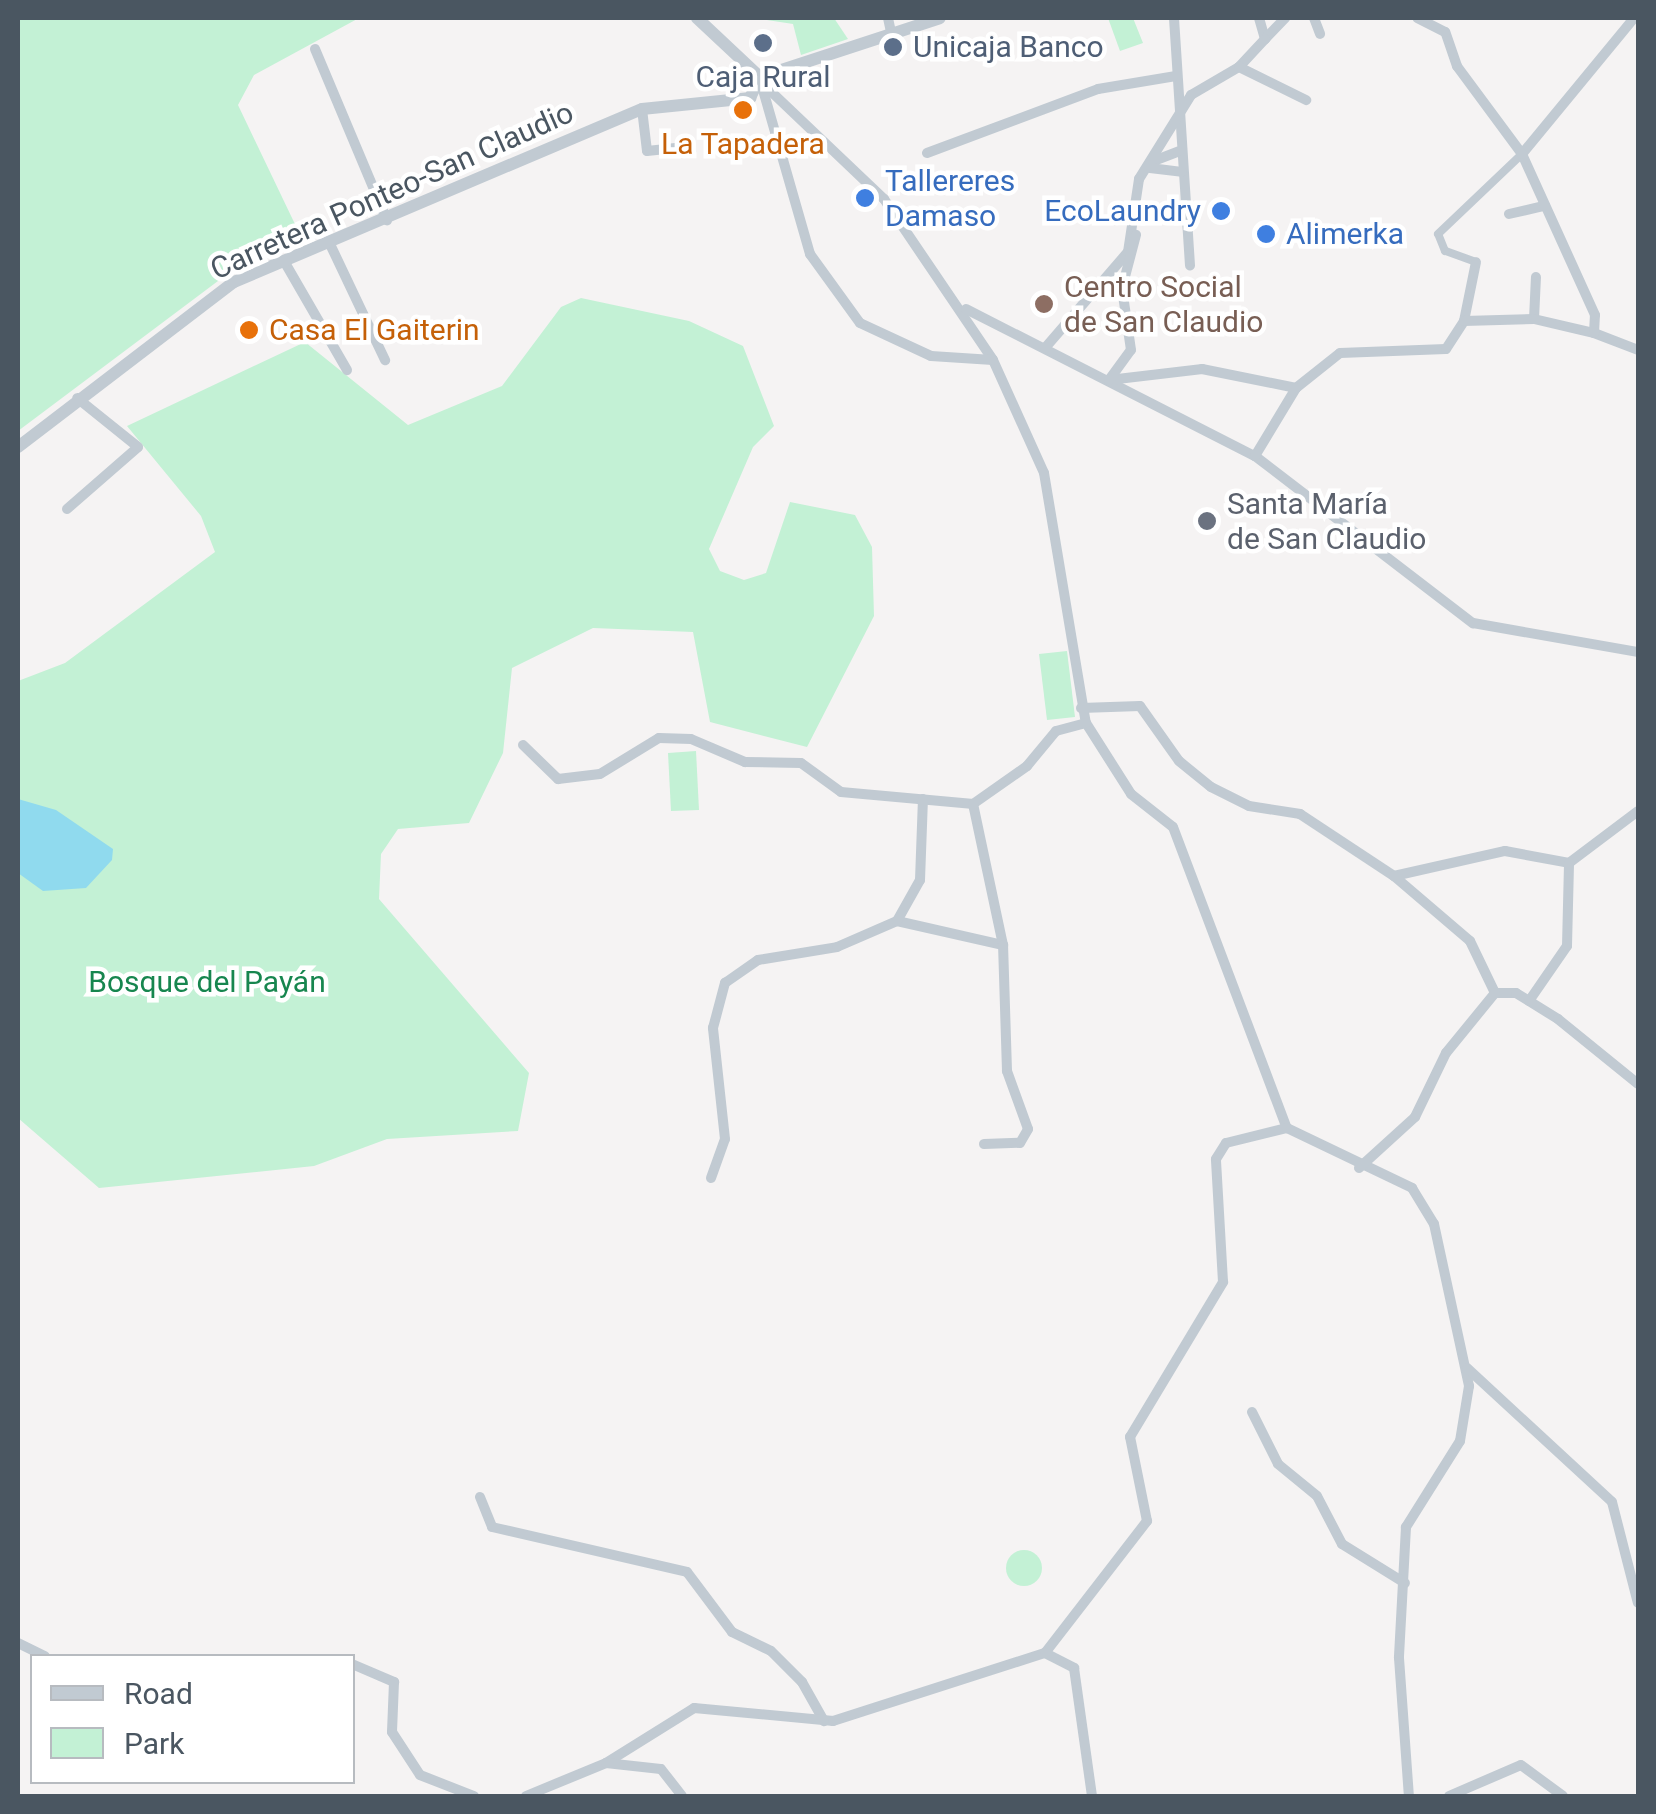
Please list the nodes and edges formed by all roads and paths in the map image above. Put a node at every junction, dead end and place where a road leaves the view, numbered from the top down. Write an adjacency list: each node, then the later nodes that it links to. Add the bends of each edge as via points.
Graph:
1 (697, 18): 16 (street)
2 (888, 18): 10 (street)
3 (940, 18): 10 (street)
4 (1174, 18): 15 (street)
5 (1259, 18): 12 (street)
6 (1285, 18): 12 (street)
7 (1314, 18): 11 (street)
8 (1417, 18): 24 (street, via 1445,32 1458,66)
9 (1634, 18): 24 (street)
10 (891, 32): 16 (street)
11 (1320, 34)
12 (1265, 39): 14 (street)
13 (315, 49): 29 (street)
14 (1238, 67): 17 (street); 19 (street, via 1211,77)
15 (1176, 76): 19 (street); 23 (street, via 1098,89)
16 (760, 80): 18 (street, Carretera Ponteo-San Claudio, via 750,98); 36 (street, via 884,199); 43 (street, via 810,254 860,323 931,356)
17 (1306, 100)
18 (642, 109): 21 (street, via 647,150); 29 (street, Carretera Ponteo-San Claudio)
19 (1180, 114): 20 (street); 22 (street)
20 (1158, 142): 22 (street); 25 (street)
21 (685, 147)
22 (1179, 152): 25 (street); 26 (street)
23 (928, 154)
24 (1522, 154): 27 (street); 33 (street, via 1438,234 1445,251)
25 (1144, 170): 26 (street); 30 (street, via 1133,195)
26 (1182, 172): 34 (street)
27 (1545, 206): 28 (street); 39 (street, via 1596,315)
28 (1510, 214)
29 (387, 220): 31 (street, Carretera Ponteo-San Claudio)
30 (1136, 229): 40 (street, via 1128,252); 45 (street, via 1122,288 1131,350)
31 (329, 242): 32 (street, Carretera Ponteo-San Claudio); 42 (street)
32 (284, 261): 44 (street); 47 (street, Carretera Ponteo-San Claudio, via 234,282)
33 (1476, 262): 38 (street)
34 (1190, 266)
35 (1536, 277): 37 (street)
36 (966, 309): 40 (street); 43 (street)
37 (1534, 319): 38 (street); 39 (street)
38 (1464, 322): 46 (street, via 1446,349 1340,354)
39 (1594, 333): 41 (street)
40 (1045, 348): 45 (street)
41 (1638, 350)
42 (384, 360)
43 (993, 360): 52 (street, via 1044,472)
44 (347, 370)
45 (1109, 380): 46 (street, via 1202,368); 49 (street)
46 (1296, 388): 49 (street)
47 (76, 398): 48 (street, Carretera Ponteo-San Claudio); 50 (street, via 138,447)
48 (18, 447)
49 (1255, 456): 51 (street, via 1473,623)
50 (67, 509)
51 (1638, 652)
52 (1081, 708): 53 (street); 59 (street, via 1140,706 1179,761 1211,788 1249,806 1300,814)
53 (1086, 723): 56 (street, via 1056,731 1027,766); 65 (street, via 1132,794 1173,827)
54 (523, 745): 55 (street, via 558,779 577,780 658,738 690,738 745,762 801,762 841,792)
55 (923, 799): 56 (street); 60 (street, via 920,880)
56 (972, 804): 61 (street)
57 (1638, 811): 58 (street)
58 (1569, 864): 59 (street, via 1504,851); 63 (street, via 1567,946)
59 (1394, 876): 62 (street, via 1470,942)
60 (897, 921): 61 (street); 68 (street, via 836,948 758,960 725,983 713,1028 725,1139)
61 (1003, 945): 66 (street, via 1008,1072 1028,1129 1020,1143)
62 (1496, 993): 63 (street); 67 (street, via 1446,1054 1415,1118)
63 (1529, 1000): 64 (street)
64 (1638, 1084)
65 (1287, 1128): 67 (street); 75 (street, via 1226,1143 1216,1159 1222,1282 1130,1437 1147,1521)
66 (984, 1144)
67 (1359, 1168): 69 (street, via 1423,1199)
68 (711, 1178)
69 (1467, 1368): 72 (street, via 1460,1441 1406,1527); 73 (street, via 1612,1502)
70 (1252, 1412): 72 (street, via 1278,1464 1317,1496 1342,1544)
71 (480, 1497): 78 (street, via 492,1527 688,1572 732,1632 772,1651 802,1682)
72 (1405, 1583): 84 (street)
73 (1638, 1603)
74 (18, 1643): 76 (street)
75 (1045, 1652): 78 (street); 83 (street, via 1074,1668)
76 (41, 1654)
77 (355, 1665): 81 (street, via 394,1682 392,1732 420,1774)
78 (824, 1721): 79 (street, via 694,1708)
79 (606, 1762): 80 (street); 82 (street, via 661,1768)
80 (525, 1795)
81 (474, 1796)
82 (682, 1796)
83 (1092, 1796)
84 (1408, 1796)
85 (1449, 1796): 86 (street, via 1521,1764)
86 (1563, 1796)

